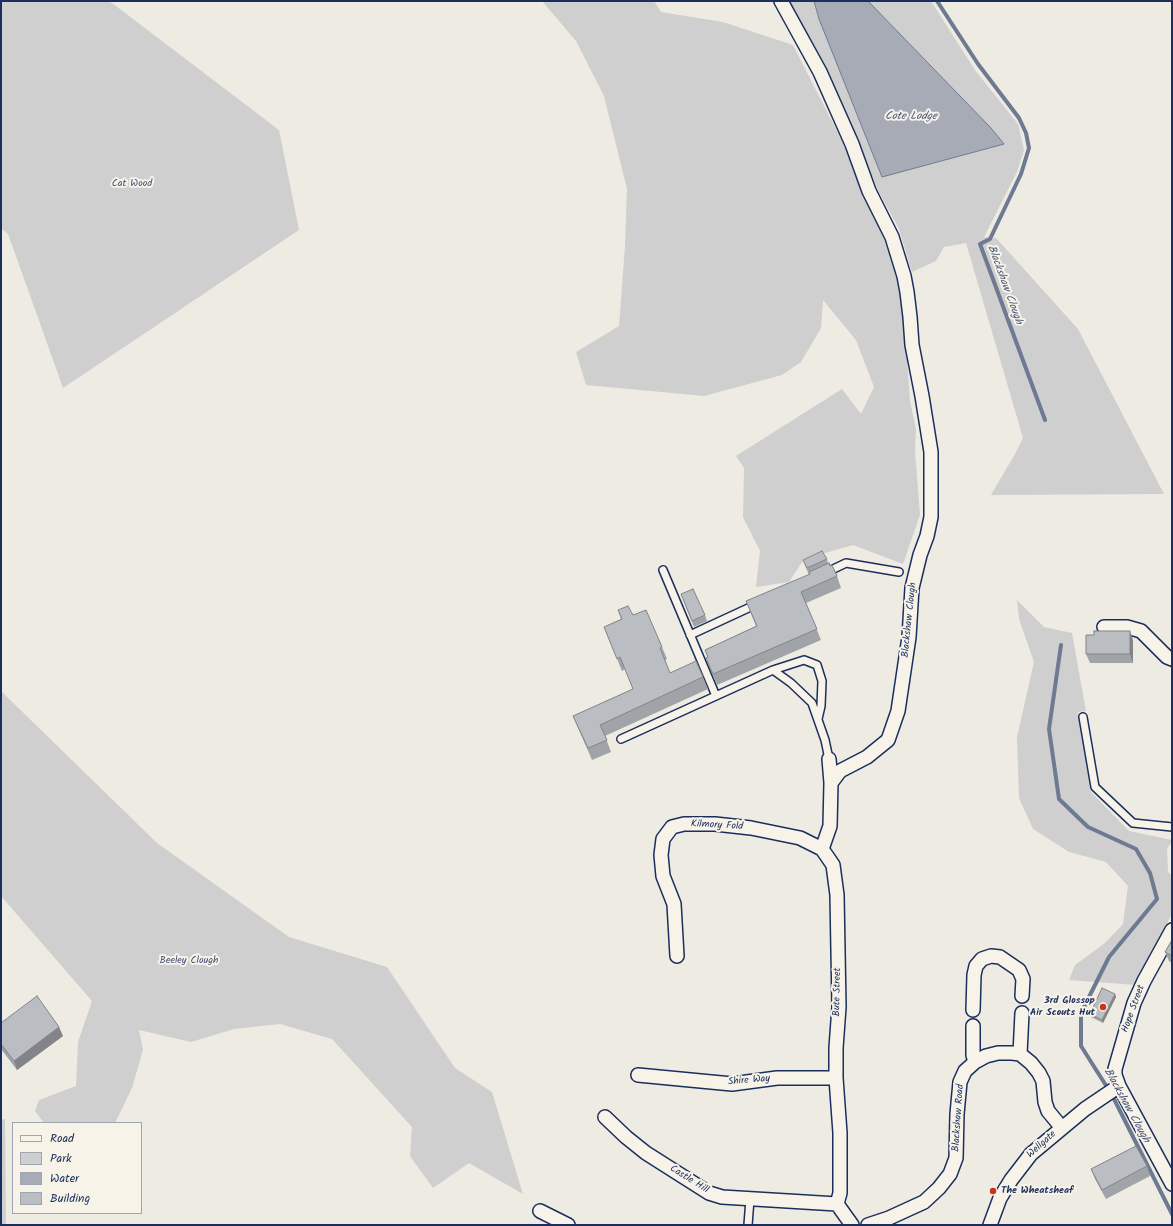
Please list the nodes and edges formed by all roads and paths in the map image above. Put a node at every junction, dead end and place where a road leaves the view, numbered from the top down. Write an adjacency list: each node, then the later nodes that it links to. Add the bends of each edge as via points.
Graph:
1 (781, 1): 15 (street, Blackshaw Clough, via 820,72 852,144 869,191 892,237 901,264 931,452 931,517 912,588 909,637 898,711 888,740 867,757 840,771)
2 (663, 570): 7 (lane)
3 (899, 572): 4 (lane, via 846,563)
4 (817, 576)
5 (761, 602): 7 (lane)
6 (1104, 627): 8 (street, via 1127,627 1141,631)
7 (690, 634): 10 (lane)
8 (1172, 659)
9 (773, 670): 10 (lane); 12 (lane, via 812,703); 12 (lane, via 804,660 817,665 822,681)
10 (716, 696): 13 (lane)
11 (1084, 717): 16 (lane, via 1095,788 1133,823)
12 (818, 719): 14 (lane)
13 (621, 739)
14 (829, 759): 15 (street)
15 (831, 783): 17 (street, via 830,826)
16 (1172, 827)
17 (822, 849): 19 (street, Kilmory Fold, via 800,838 751,828 715,824 684,824 672,827 662,839 661,855 663,876 674,904); 27 (street, Bute Street, via 833,864 837,895 839,1007)
18 (1172, 930): 28 (street, Hope Street, via 1134,1003 1115,1069)
19 (677, 956)
20 (1022, 996): 21 (street, via 1023,979 1019,970 1007,960 991,956 982,959 976,966)
21 (973, 1010)
22 (1022, 1013): 24 (street)
23 (973, 1026): 25 (street)
24 (1020, 1054): 25 (street, Blackshaw Road, via 998,1053); 30 (street, via 1039,1073 1043,1081 1048,1111)
25 (974, 1062): 38 (street, Blackshaw Road, via 965,1071 960,1082 956,1158 950,1174 924,1202)
26 (638, 1075): 27 (street, Shire Way, via 732,1084 777,1078)
27 (836, 1078): 33 (street, Bute Street, via 840,1134 840,1193)
28 (1113, 1090): 30 (street, Wellgate); 31 (street)
29 (605, 1117): 32 (street, Castle Hill, via 646,1153 709,1193 722,1197)
30 (1062, 1128): 39 (street, Wellgate, via 1021,1165 1000,1198)
31 (1172, 1184)
32 (750, 1199): 33 (street, Castle Hill); 36 (lane)
33 (837, 1204): 37 (street)
34 (540, 1211): 35 (street)
35 (568, 1225)
36 (748, 1225)
37 (852, 1225)
38 (868, 1225)
39 (990, 1225)

